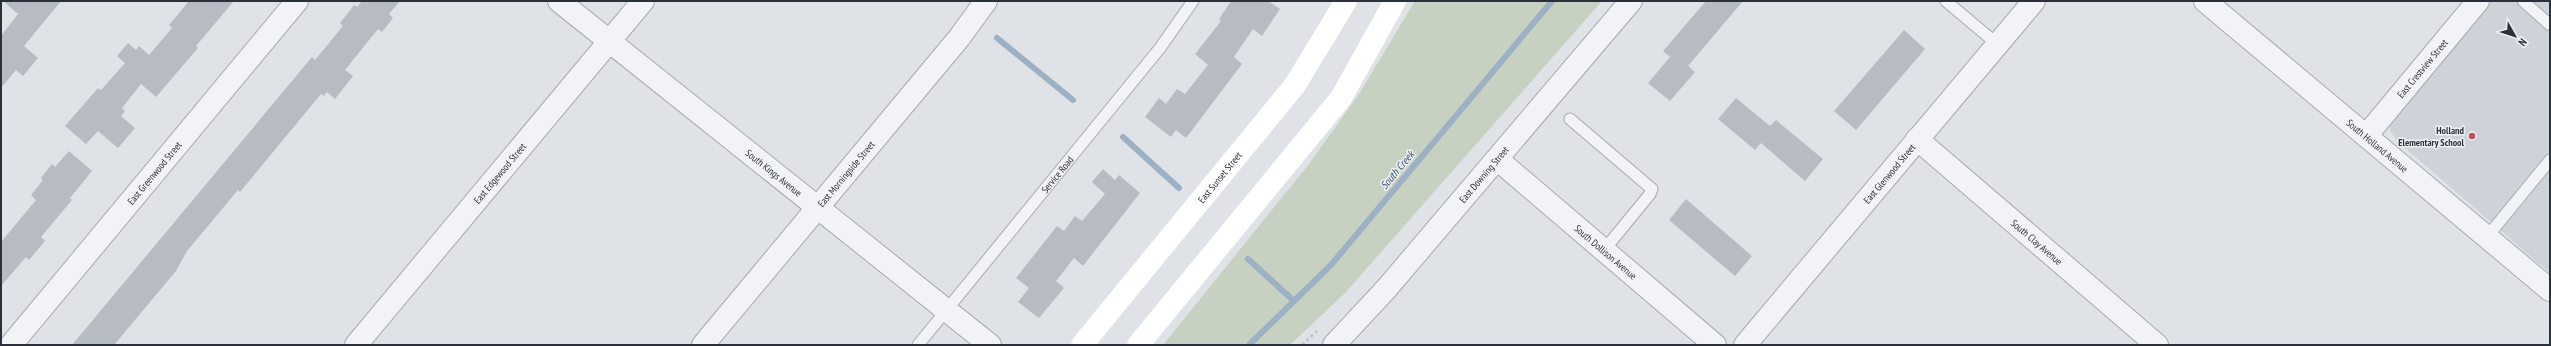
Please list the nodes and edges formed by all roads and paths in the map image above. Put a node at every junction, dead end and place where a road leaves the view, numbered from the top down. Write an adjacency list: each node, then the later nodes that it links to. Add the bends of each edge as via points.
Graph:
1 (298, 1): 27 (street, East Greenwood Street)
2 (559, 1): 15 (street, South Kings Avenue)
3 (643, 1): 15 (street, East Edgewood Street)
4 (986, 1): 22 (street, East Morningside Street, via 959,38)
5 (1193, 1): 26 (lane, Service Road, via 1160,48)
6 (1346, 1): 32 (main road, East Sunset Street, via 1295,85)
7 (1395, 1): 33 (main road, via 1341,98)
8 (1631, 1): 20 (street, East Downing Street)
9 (1946, 1): 16 (lane)
10 (2034, 1): 16 (street, East Glenwood Street)
11 (2205, 1): 18 (street, South Holland Avenue)
12 (2478, 1): 18 (street, East Crestview Street)
13 (2523, 1): 14 (lane)
14 (2550, 25)
15 (609, 42): 22 (street, South Kings Avenue); 28 (street, East Edgewood Street)
16 (1997, 44): 19 (street, East Glenwood Street)
17 (1570, 119): 24 (lane, via 1652,189)
18 (2366, 136): 23 (street, South Holland Avenue)
19 (1917, 139): 36 (street, East Glenwood Street); 37 (street, South Clay Avenue)
20 (1497, 159): 24 (street, South Dollison Avenue); 34 (street, East Downing Street, via 1387,288)
21 (2550, 160): 23 (lane)
22 (818, 207): 26 (street, South Kings Avenue); 29 (street, East Morningside Street)
23 (2487, 237): 25 (street, South Holland Avenue)
24 (1604, 250): 35 (street, South Dollison Avenue)
25 (2550, 290)
26 (946, 310): 30 (lane, Service Road); 31 (street, South Kings Avenue)
27 (11, 345)
28 (356, 345)
29 (703, 345)
30 (918, 345)
31 (990, 345)
32 (1082, 345)
33 (1138, 345)
34 (1334, 345)
35 (1715, 345)
36 (1745, 345)
37 (2157, 345)

